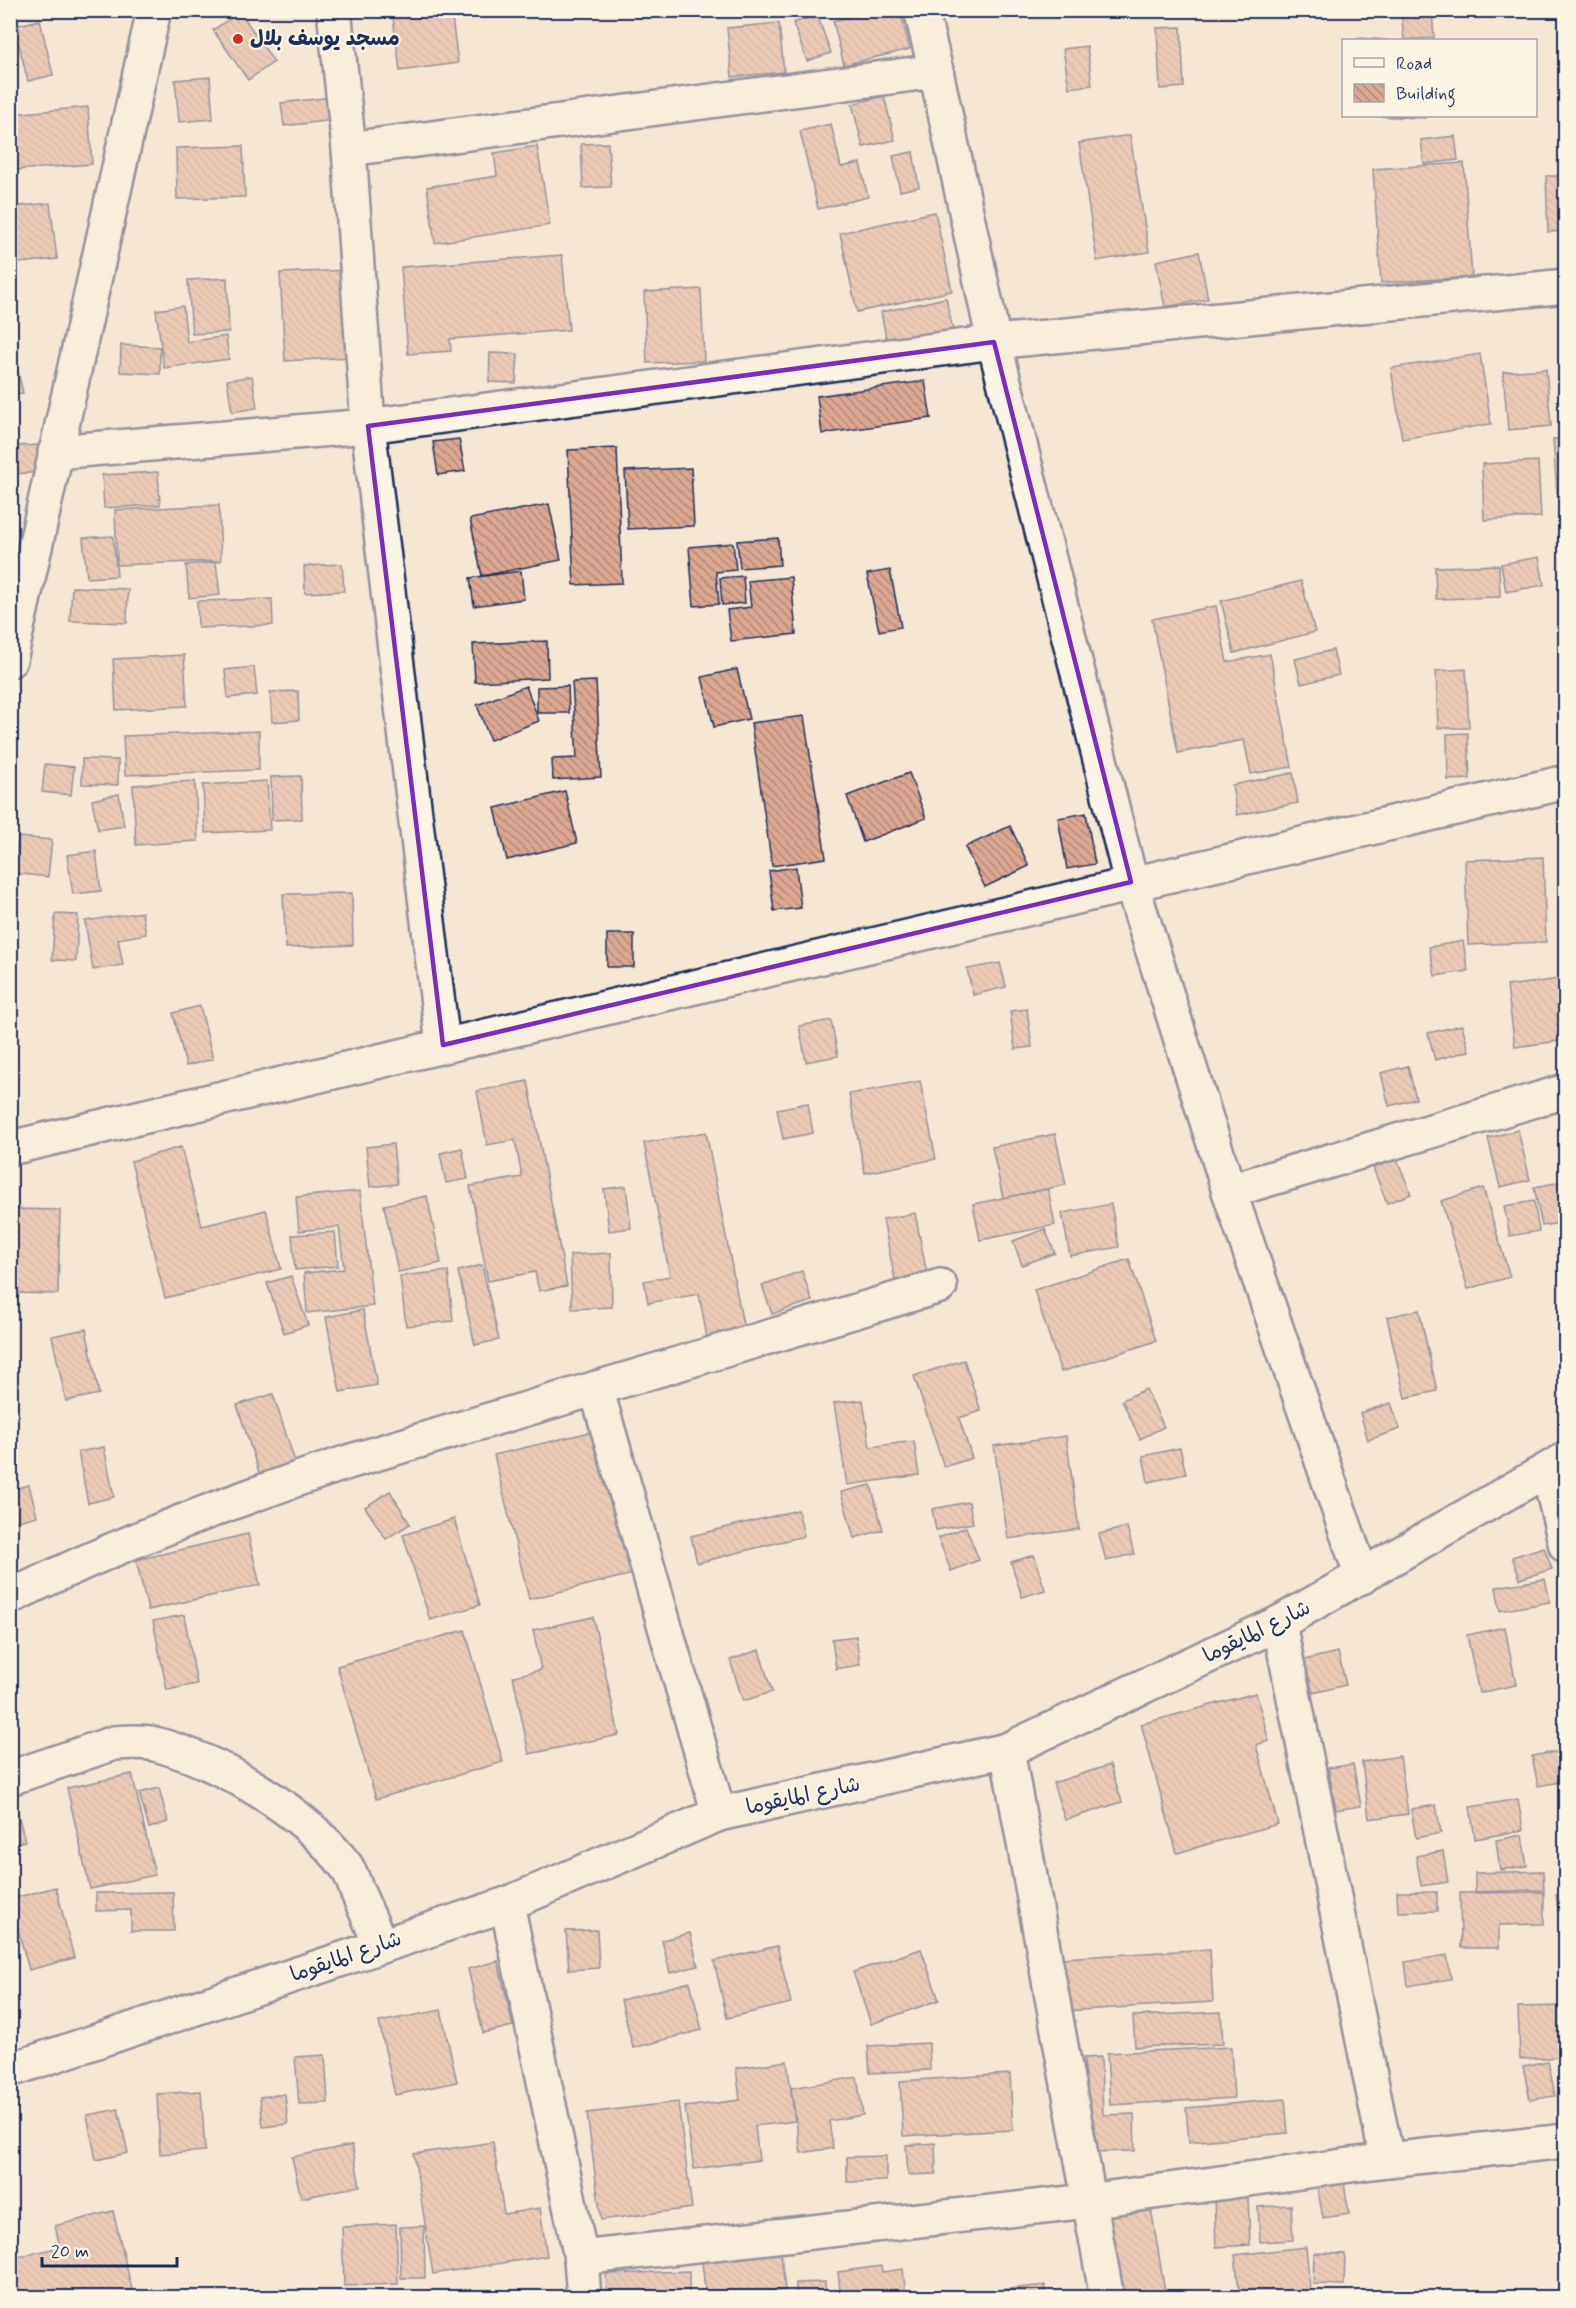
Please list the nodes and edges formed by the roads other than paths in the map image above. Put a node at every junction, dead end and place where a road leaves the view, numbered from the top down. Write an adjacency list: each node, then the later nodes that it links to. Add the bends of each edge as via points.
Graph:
1 (154, 10): 9 (street)
2 (334, 10): 5 (street)
3 (921, 10): 4 (street)
4 (936, 71): 5 (street); 7 (street)
5 (349, 149): 8 (street)
6 (1566, 286): 7 (street)
7 (994, 342): 8 (street); 13 (street)
8 (368, 426): 9 (street); 14 (street)
9 (55, 452): 10 (street)
10 (21, 561): 11 (street)
11 (10, 660)
12 (1566, 782): 13 (street)
13 (1131, 882): 14 (street); 17 (street)
14 (443, 1044): 16 (street)
15 (1566, 1091): 17 (street)
16 (10, 1148)
17 (1229, 1191): 22 (street)
18 (940, 1286): 19 (street)
19 (596, 1388): 23 (street, via 268,1488); 27 (street)
20 (1557, 1464): 21 (street); 22 (street, شارع المايقوما)
21 (1566, 1546)
22 (1362, 1577): 24 (street, شارع المايقوما)
23 (10, 1597)
24 (1279, 1623): 25 (street, شارع المايقوما); 32 (street)
25 (1007, 1750): 27 (street, شارع المايقوما); 33 (street)
26 (10, 1778): 29 (street, via 130,1741 154,1744 189,1756 239,1779 323,1839 347,1868)
27 (718, 1814): 28 (street, شارع المايقوما)
28 (507, 1904): 29 (street, شارع المايقوما); 34 (street)
29 (381, 1946): 30 (street, شارع المايقوما)
30 (11, 2066)
31 (1566, 2141): 32 (street)
32 (1387, 2160): 33 (street)
33 (1088, 2201): 34 (street); 36 (street)
34 (581, 2258): 35 (street)
35 (584, 2298)
36 (1107, 2298)

